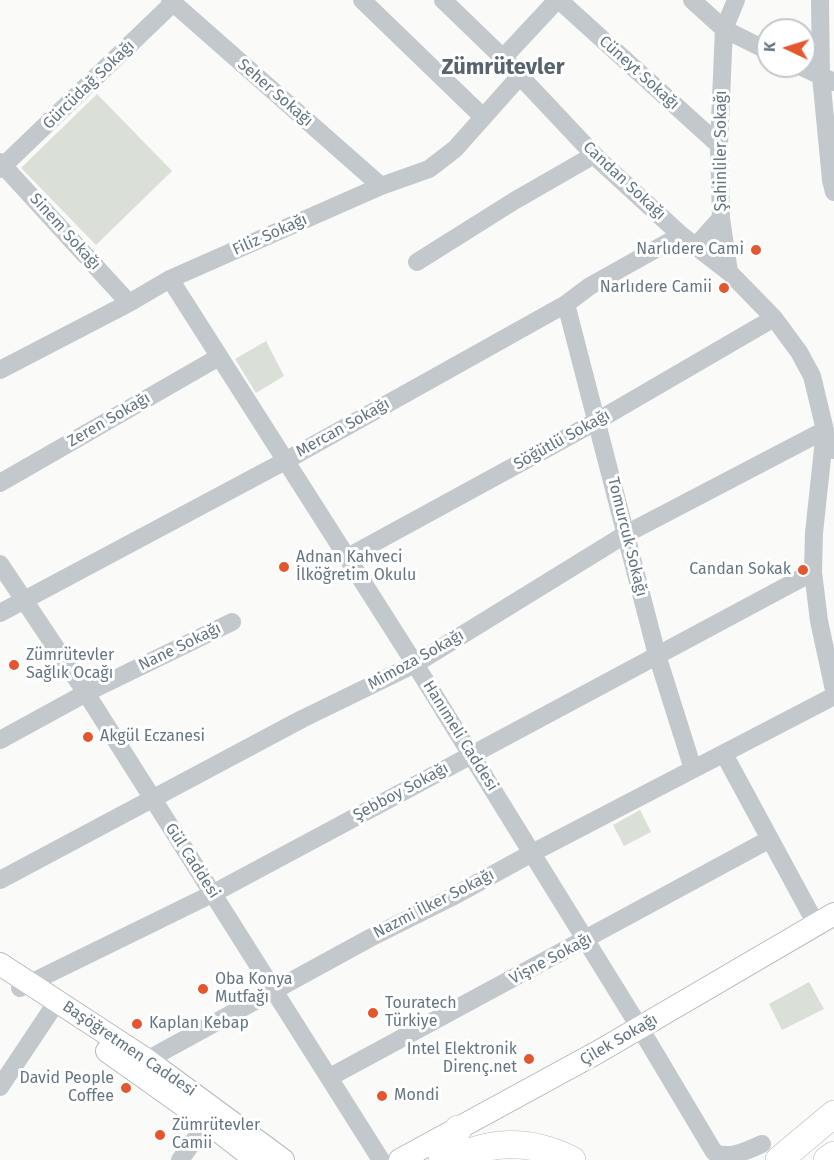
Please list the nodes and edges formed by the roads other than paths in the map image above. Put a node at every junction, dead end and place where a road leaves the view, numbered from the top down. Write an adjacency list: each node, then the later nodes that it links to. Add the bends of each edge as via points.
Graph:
1 (362, 0): 13 (street)
2 (443, 0): 10 (street, Candan Sokağı)
3 (558, 0): 10 (street); 14 (street, Cüneyt Sokağı)
4 (692, 0): 8 (street)
5 (736, 0): 8 (street)
6 (820, 0): 12 (street)
7 (171, 1): 16 (street, Gürcüdağ Sokağı); 17 (street, Seher Sokağı)
8 (724, 29): 9 (street); 14 (street, Şahinliler Sokağı)
9 (756, 45)
10 (503, 58): 11 (street, Candan Sokağı)
11 (520, 76): 13 (street, Filiz Sokağı); 15 (street, Candan Sokağı)
12 (827, 79): 18 (street)
13 (483, 117): 17 (street, Filiz Sokağı, via 429,170)
14 (719, 146): 19 (street, Şahinliler Sokağı)
15 (594, 155): 20 (street, Candan Sokağı); 22 (street)
16 (2, 166): 25 (street, Sinem Sokağı)
17 (381, 186): 24 (street, Filiz Sokağı)
18 (834, 192)
19 (722, 218): 21 (street); 23 (street, Şahinliler Sokağı)
20 (681, 235): 21 (street, Candan Sokağı); 26 (street, Mercan Sokağı, via 590,286)
21 (695, 247): 23 (street, Candan Sokağı)
22 (417, 262)
23 (729, 272): 27 (street, Candan Sokağı)
24 (170, 279): 25 (street, Filiz Sokağı); 28 (street, Hanımeli Caddesi)
25 (129, 303): 29 (street, Filiz Sokağı)
26 (566, 304): 30 (street, Tomurcuk Sokağı); 33 (street, Mercan Sokağı)
27 (774, 318): 30 (street, Söğütlü Sokağı); 31 (street, Candan Sokağı, via 812,376)
28 (219, 357): 33 (street, Hanımeli Caddesi); 34 (street, Zeren Sokağı)
29 (0, 370)
30 (597, 421): 35 (street, Tomurcuk Sokağı); 36 (street, Söğütlü Sokağı)
31 (825, 430): 32 (street, Candan Sokağı); 35 (street, Mimoza Sokağı); 38 (street, Candan Sokağı)
32 (834, 450)
33 (285, 461): 36 (street, Hanımeli Caddesi); 39 (street, Mercan Sokağı)
34 (0, 483)
35 (626, 534): 42 (street, Tomurcuk Sokağı); 43 (street, Mimoza Sokağı)
36 (348, 556): 43 (street, Hanımeli Caddesi)
37 (0, 564): 39 (street, Gül Caddesi)
38 (813, 572): 42 (street, Şebboy Sokağı); 44 (street, Candan Sokağı)
39 (23, 600): 40 (street, Mercan Sokağı); 45 (street, Gül Caddesi)
40 (0, 613)
41 (232, 622): 45 (street, Nane Sokağı)
42 (657, 655): 48 (street, Şebboy Sokağı); 50 (street, Tomurcuk Sokağı)
43 (415, 664): 48 (street, Hanımeli Caddesi); 51 (street, Mimoza Sokağı)
44 (834, 690)
45 (86, 693): 47 (street, Nane Sokağı); 51 (street, Gül Caddesi)
46 (834, 696): 49 (street, Nazmi İlker Sokağı)
47 (0, 740)
48 (471, 754): 53 (street, Hanımeli Caddesi); 55 (street, Şebboy Sokağı)
49 (724, 754): 50 (street, Nazmi İlker Sokağı); 52 (street)
50 (693, 770): 53 (street, Nazmi İlker Sokağı)
51 (152, 799): 54 (street, Mimoza Sokağı); 55 (street, Gül Caddesi)
52 (770, 839): 56 (street); 57 (street, Vişne Sokağı)
53 (532, 853): 57 (street, Hanımeli Caddesi); 60 (street, Nazmi İlker Sokağı)
54 (0, 880)
55 (212, 894): 59 (street, Şebboy Sokağı); 60 (street, Gül Caddesi)
56 (825, 919): 62 (main road, Çilek Sokağı)
57 (585, 941): 62 (street, Hanımeli Caddesi); 64 (street, Vişne Sokağı)
58 (0, 964): 59 (main road, Başöğretmen Caddesi)
59 (16, 983): 61 (main road, Başöğretmen Caddesi)
60 (274, 990): 63 (street, Nazmi İlker Sokağı); 64 (street, Gül Caddesi)
61 (54, 1005): 63 (main road, Başöğretmen Caddesi); 65 (street); 67 (main road, Başöğretmen Caddesi)
62 (640, 1028): 68 (main road, Çilek Sokağı); 69 (street, Hanımeli Caddesi, via 717,1155 730,1160)
63 (147, 1060): 67 (main road, Başöğretmen Caddesi)
64 (330, 1077): 74 (street, Gül Caddesi)
65 (0, 1087)
66 (834, 1114): 69 (highway)
67 (212, 1116): 71 (street); 72 (main road, Başöğretmen Caddesi); 73 (main road, Başöğretmen Caddesi)
68 (458, 1129): 75 (main road, Çilek Sokağı); 76 (highway)
69 (775, 1155)
70 (834, 1155): 81 (highway)
71 (180, 1160)
72 (256, 1160)
73 (283, 1160)
74 (381, 1160)
75 (400, 1160)
76 (442, 1160)
77 (453, 1160): 80 (highway, via 486,1146 514,1144 547,1149)
78 (500, 1160): 79 (highway)
79 (526, 1160)
80 (572, 1160)
81 (827, 1160)

